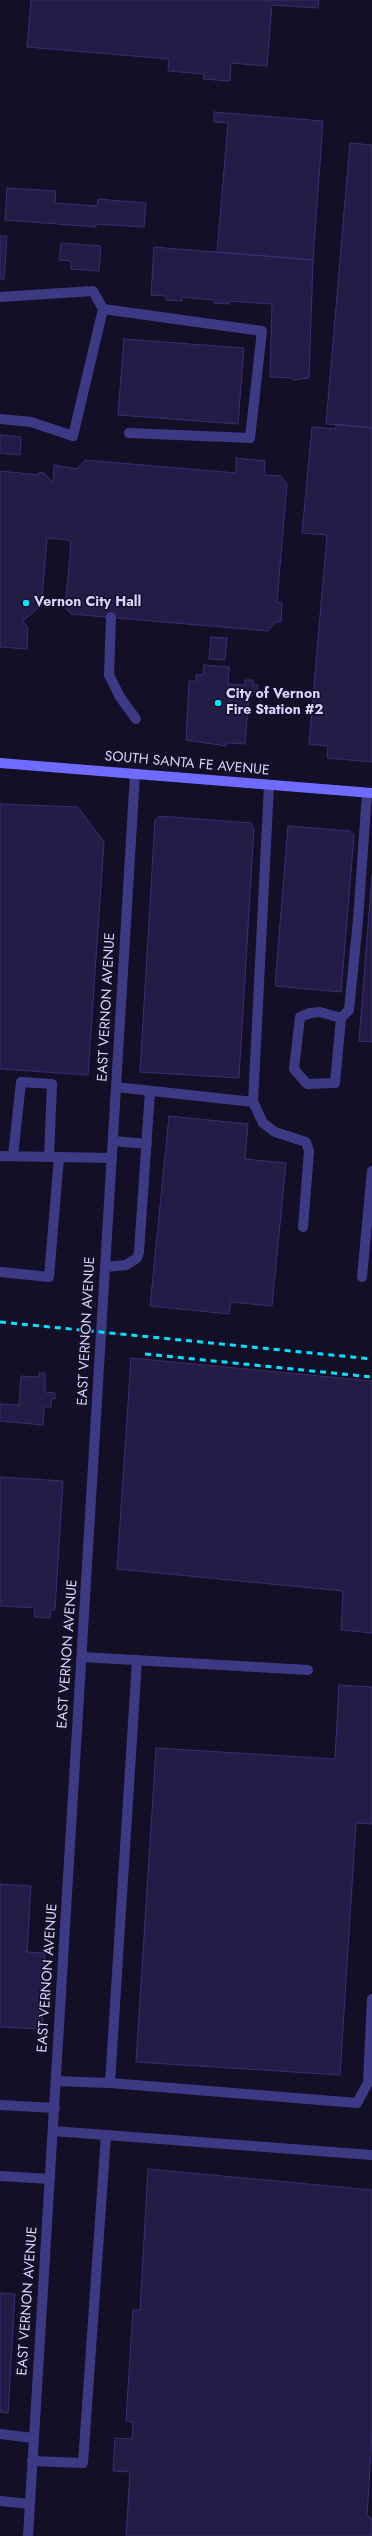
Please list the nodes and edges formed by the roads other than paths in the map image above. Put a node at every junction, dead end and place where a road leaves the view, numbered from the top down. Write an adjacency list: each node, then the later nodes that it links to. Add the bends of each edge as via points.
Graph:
1 (0, 296): 2 (street, via 93,291)
2 (103, 309): 3 (street, via 73,436 31,422); 4 (street, via 262,331 250,438)
3 (0, 419)
4 (129, 433)
5 (111, 617): 6 (street, via 109,675 120,697)
6 (136, 719)
7 (0, 763): 8 (main road, SOUTH SANTA FE AVENUE)
8 (135, 774): 9 (main road, SOUTH SANTA FE AVENUE); 12 (street, EAST VERNON AVENUE)
9 (269, 785): 10 (main road, SOUTH SANTA FE AVENUE); 14 (street)
10 (369, 793): 11 (street, via 348,1010)
11 (341, 1018): 11 (street, via 335,1083 307,1084 294,1069 300,1017 310,1012 320,1012)
12 (116, 1087): 13 (street); 15 (street, EAST VERNON AVENUE)
13 (150, 1091): 14 (street); 16 (street)
14 (253, 1102): 22 (street, via 263,1123 275,1132 306,1142 309,1150)
15 (113, 1141): 16 (street); 20 (street, EAST VERNON AVENUE)
16 (147, 1144): 23 (street, via 137,1258 126,1265)
17 (0, 1156): 18 (street)
18 (13, 1156): 19 (street); 19 (street, via 21,1082 52,1084)
19 (54, 1157): 20 (street); 24 (street, via 48,1277)
20 (112, 1158): 23 (street, EAST VERNON AVENUE)
21 (372, 1171): 25 (street)
22 (303, 1227)
23 (105, 1267): 26 (street, EAST VERNON AVENUE)
24 (1, 1272)
25 (362, 1277)
26 (82, 1657): 27 (street); 30 (street, EAST VERNON AVENUE)
27 (137, 1660): 28 (street); 31 (street)
28 (308, 1670)
29 (372, 1999): 31 (street, via 368,2083 357,2103)
30 (56, 2080): 31 (street); 33 (street, EAST VERNON AVENUE)
31 (110, 2083)
32 (0, 2105): 33 (street)
33 (55, 2108): 34 (street, EAST VERNON AVENUE)
34 (53, 2131): 35 (street); 38 (street, EAST VERNON AVENUE)
35 (106, 2135): 36 (street); 41 (street, via 83,2463)
36 (372, 2155)
37 (0, 2176): 38 (street)
38 (50, 2179): 40 (street, EAST VERNON AVENUE)
39 (0, 2434): 40 (street)
40 (33, 2438): 41 (street, EAST VERNON AVENUE)
41 (32, 2461): 43 (street, EAST VERNON AVENUE)
42 (0, 2501): 43 (street)
43 (29, 2504): 44 (street, EAST VERNON AVENUE)
44 (28, 2536)

